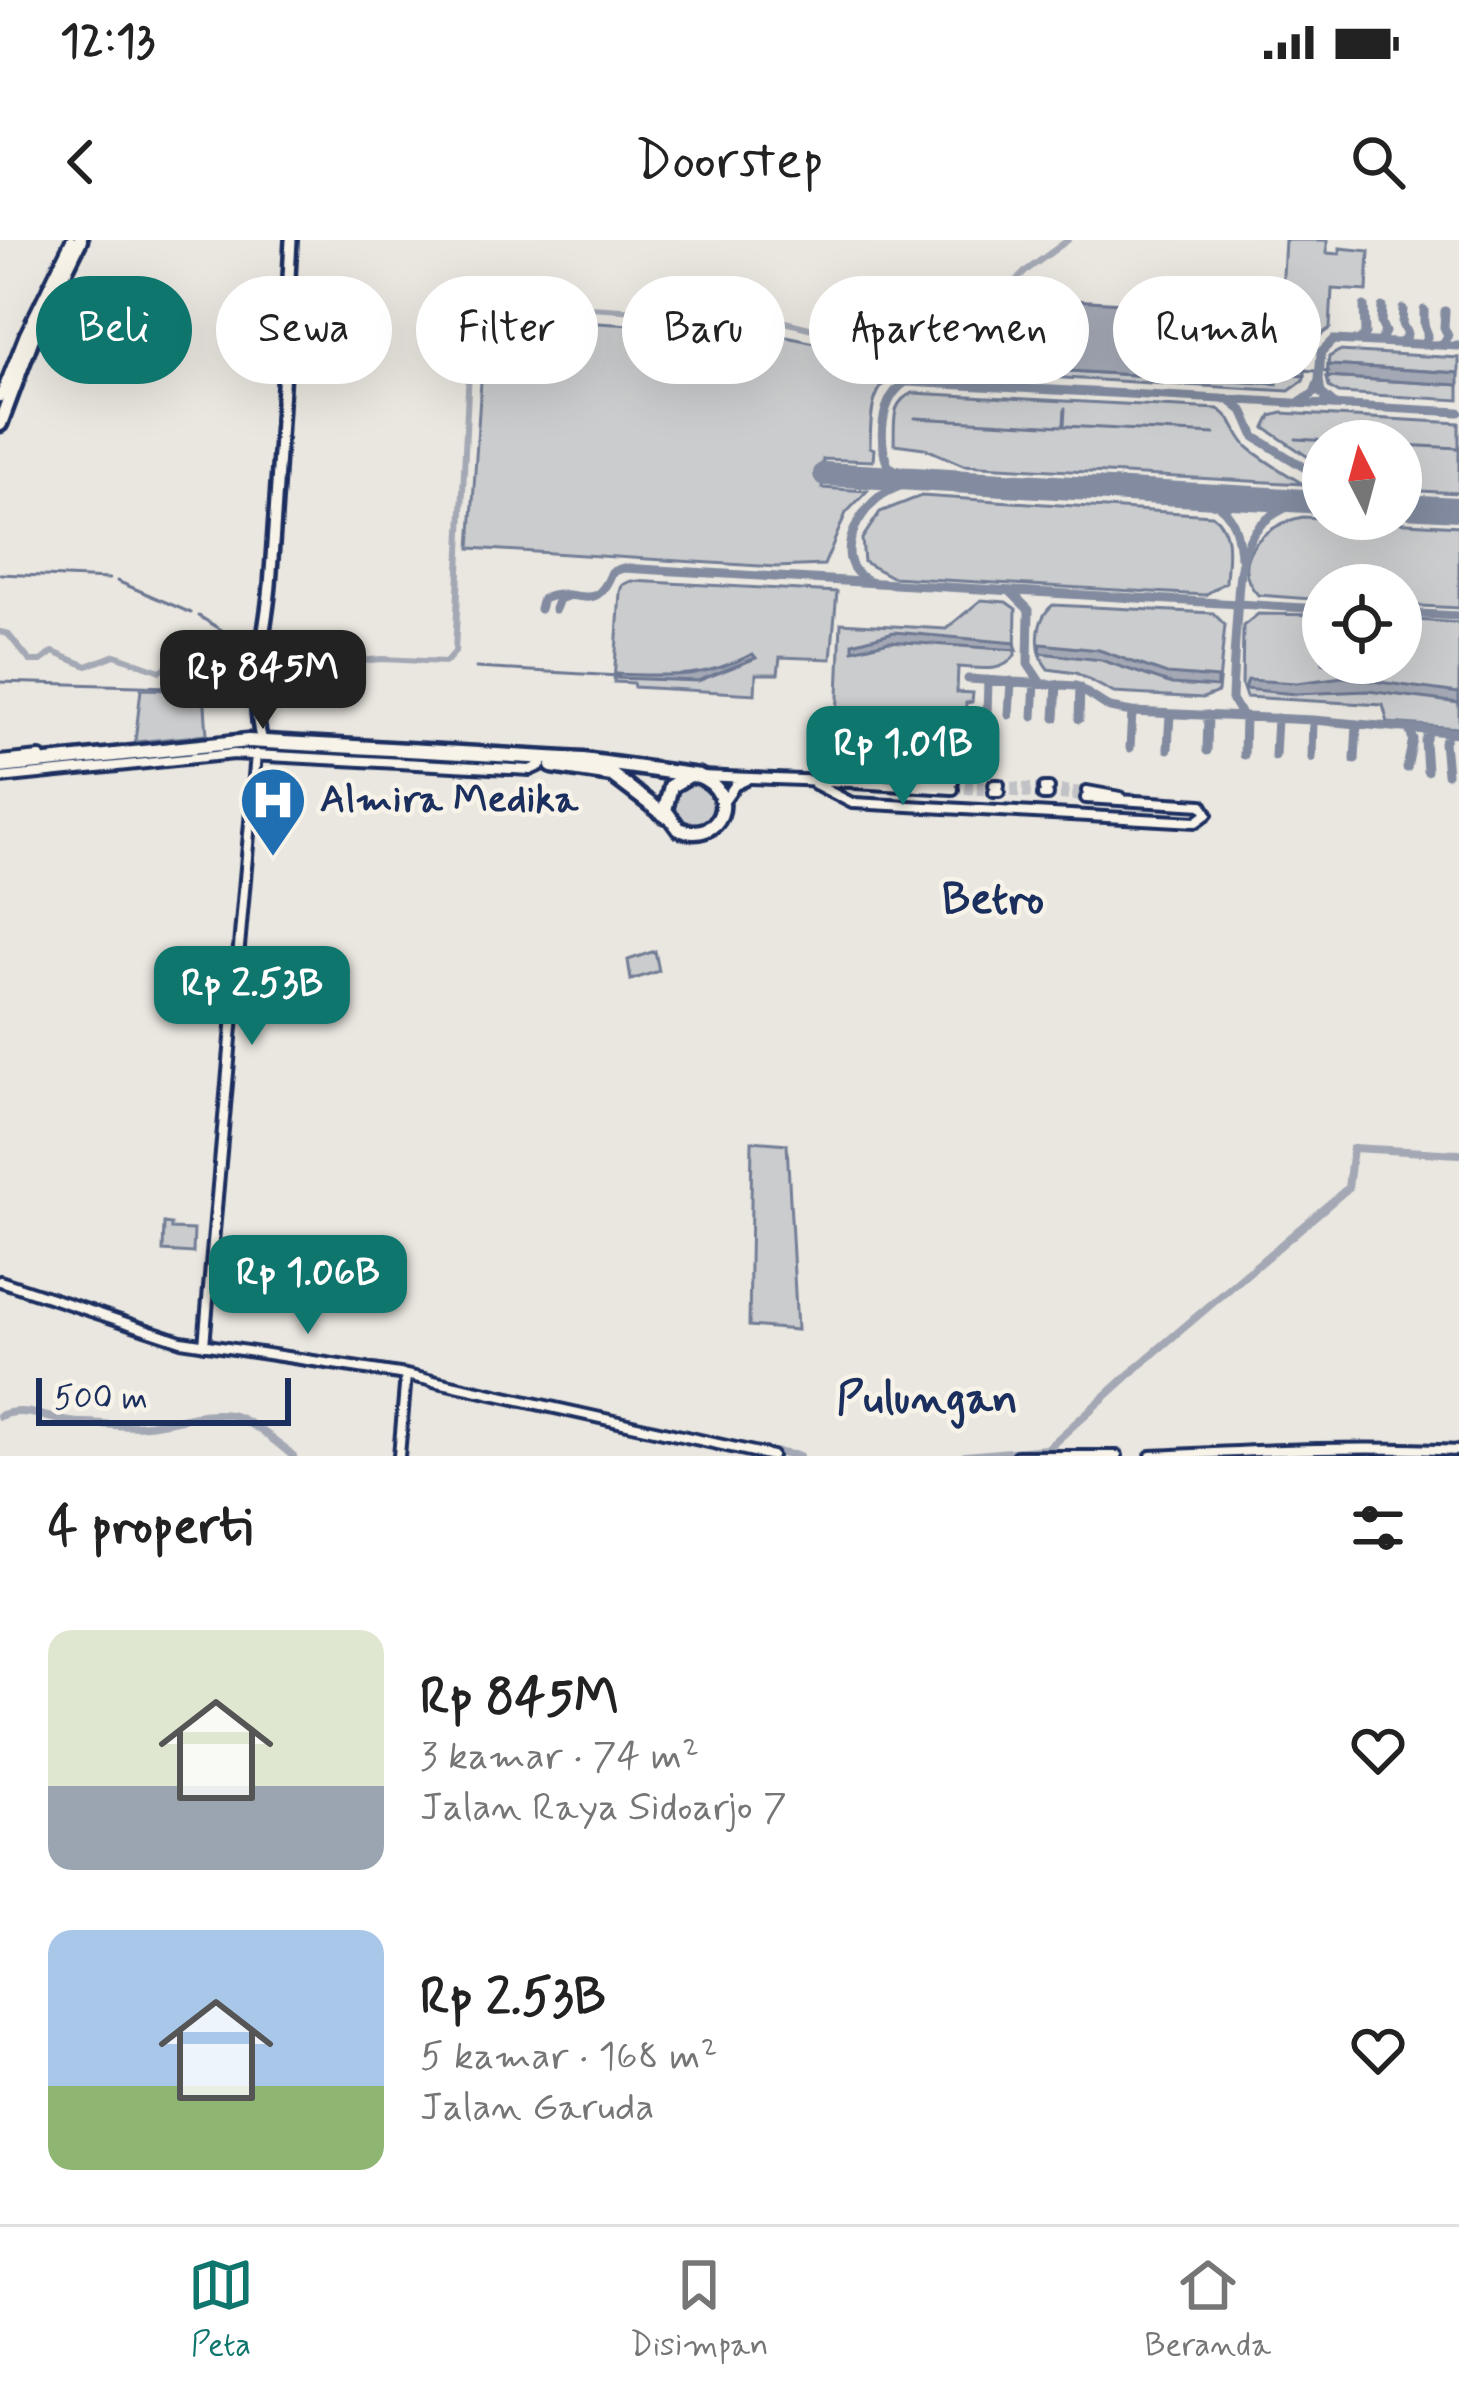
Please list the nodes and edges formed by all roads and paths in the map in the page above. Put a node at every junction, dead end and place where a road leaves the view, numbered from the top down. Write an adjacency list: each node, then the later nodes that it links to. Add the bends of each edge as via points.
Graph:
1 (291, 240): 11 (main road)
2 (75, 244): 3 (highway)
3 (59, 276)
4 (36, 324): 7 (street)
5 (36, 327): 8 (highway)
6 (36, 330): 9 (highway)
7 (0, 397)
8 (0, 407)
9 (0, 427)
10 (212, 740): 19 (street)
11 (256, 745): 12 (highway); 13 (street); 14 (street); 15 (highway); 26 (street)
12 (358, 750): 14 (highway); 16 (highway)
13 (232, 752): 14 (highway); 15 (highway); 17 (street)
14 (291, 752): 18 (street)
15 (156, 755): 17 (highway); 19 (highway)
16 (522, 760): 18 (highway); 20 (highway)
17 (106, 765): 19 (highway)
18 (541, 765): 24 (highway, via 606,772)
19 (0, 770)
20 (693, 776): 21 (street); 23 (highway, via 716,786); 24 (highway, via 668,791)
21 (953, 786)
22 (1086, 794): 23 (street, via 1203,805 1207,814 1196,822 853,803 816,784 745,780)
23 (722, 804): 24 (highway, via 717,821 698,833)
24 (668, 816)
25 (0, 1281): 26 (street, via 176,1340)
26 (204, 1342): 27 (street)
27 (406, 1375): 30 (street); 31 (street)
28 (1459, 1451): 34 (street, via 1383,1446)
29 (1033, 1455): 32 (street); 33 (street)
30 (399, 1456)
31 (770, 1456)
32 (1017, 1456)
33 (1117, 1456)
34 (1151, 1456)

